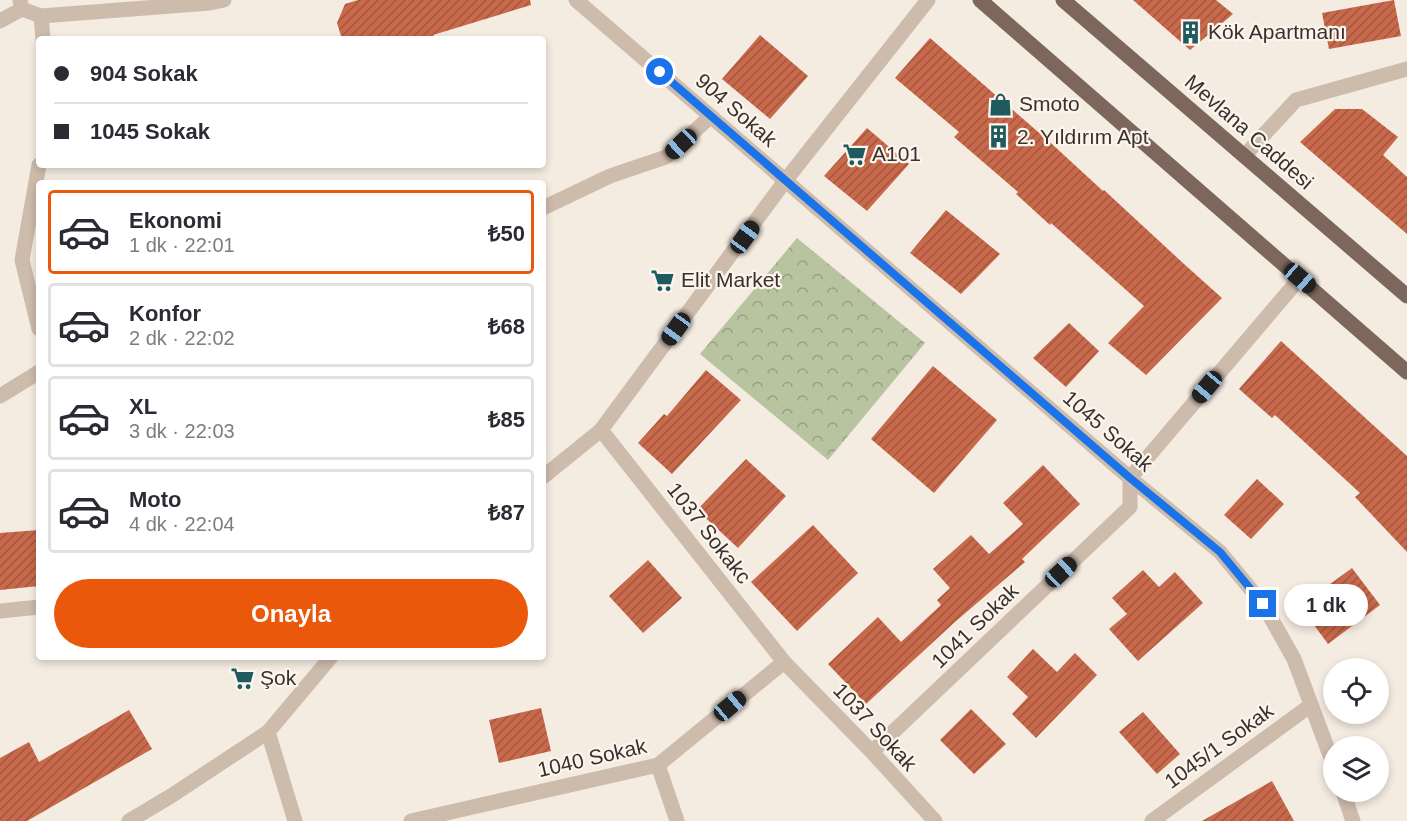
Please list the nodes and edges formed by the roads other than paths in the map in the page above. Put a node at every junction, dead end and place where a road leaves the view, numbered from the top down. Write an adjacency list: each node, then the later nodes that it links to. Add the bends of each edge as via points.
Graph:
1 (224, 0): 7 (street)
2 (576, 0): 11 (street, 904 Sokak)
3 (928, 0): 13 (street)
4 (980, 0): 16 (main road)
5 (1063, 0): 12 (main road, Mevlana Caddesi)
6 (21, 4): 7 (street); 8 (street)
7 (41, 16): 9 (street)
8 (0, 21)
9 (43, 36)
10 (1407, 69): 12 (street, via 1296,99)
11 (711, 116): 13 (street, 904 Sokak); 15 (street, via 666,157 610,176)
12 (1245, 155): 17 (main road, Mevlana Caddesi)
13 (786, 181): 22 (street); 24 (street, 1045 Sokak)
14 (36, 182): 18 (street, via 22,260)
15 (546, 207)
16 (1300, 278): 19 (main road); 24 (street)
17 (1407, 296)
18 (36, 317)
19 (1407, 372)
20 (36, 374): 21 (street)
21 (0, 396)
22 (601, 430): 23 (street); 28 (street, 1037 Sokakc)
23 (546, 475)
24 (1130, 478): 29 (street, 1045 Sokak, via 1220,552 1263,604 1294,659); 32 (street, 1041 Sokak, via 1130,507)
25 (36, 607): 26 (street)
26 (0, 611)
27 (328, 660): 30 (street)
28 (784, 662): 32 (street, 1037 Sokak); 33 (street, 1040 Sokak)
29 (1311, 705): 31 (street, 1045 Sokak); 40 (street, 1045/1 Sokak)
30 (268, 732): 35 (street); 36 (street)
31 (1323, 737)
32 (872, 752): 39 (street, 1037 Sokak)
33 (658, 765): 37 (street, 1040 Sokak); 38 (street)
34 (1346, 802): 41 (street)
35 (129, 821)
36 (295, 821)
37 (411, 821)
38 (677, 821)
39 (935, 821)
40 (1152, 821)
41 (1353, 821)

